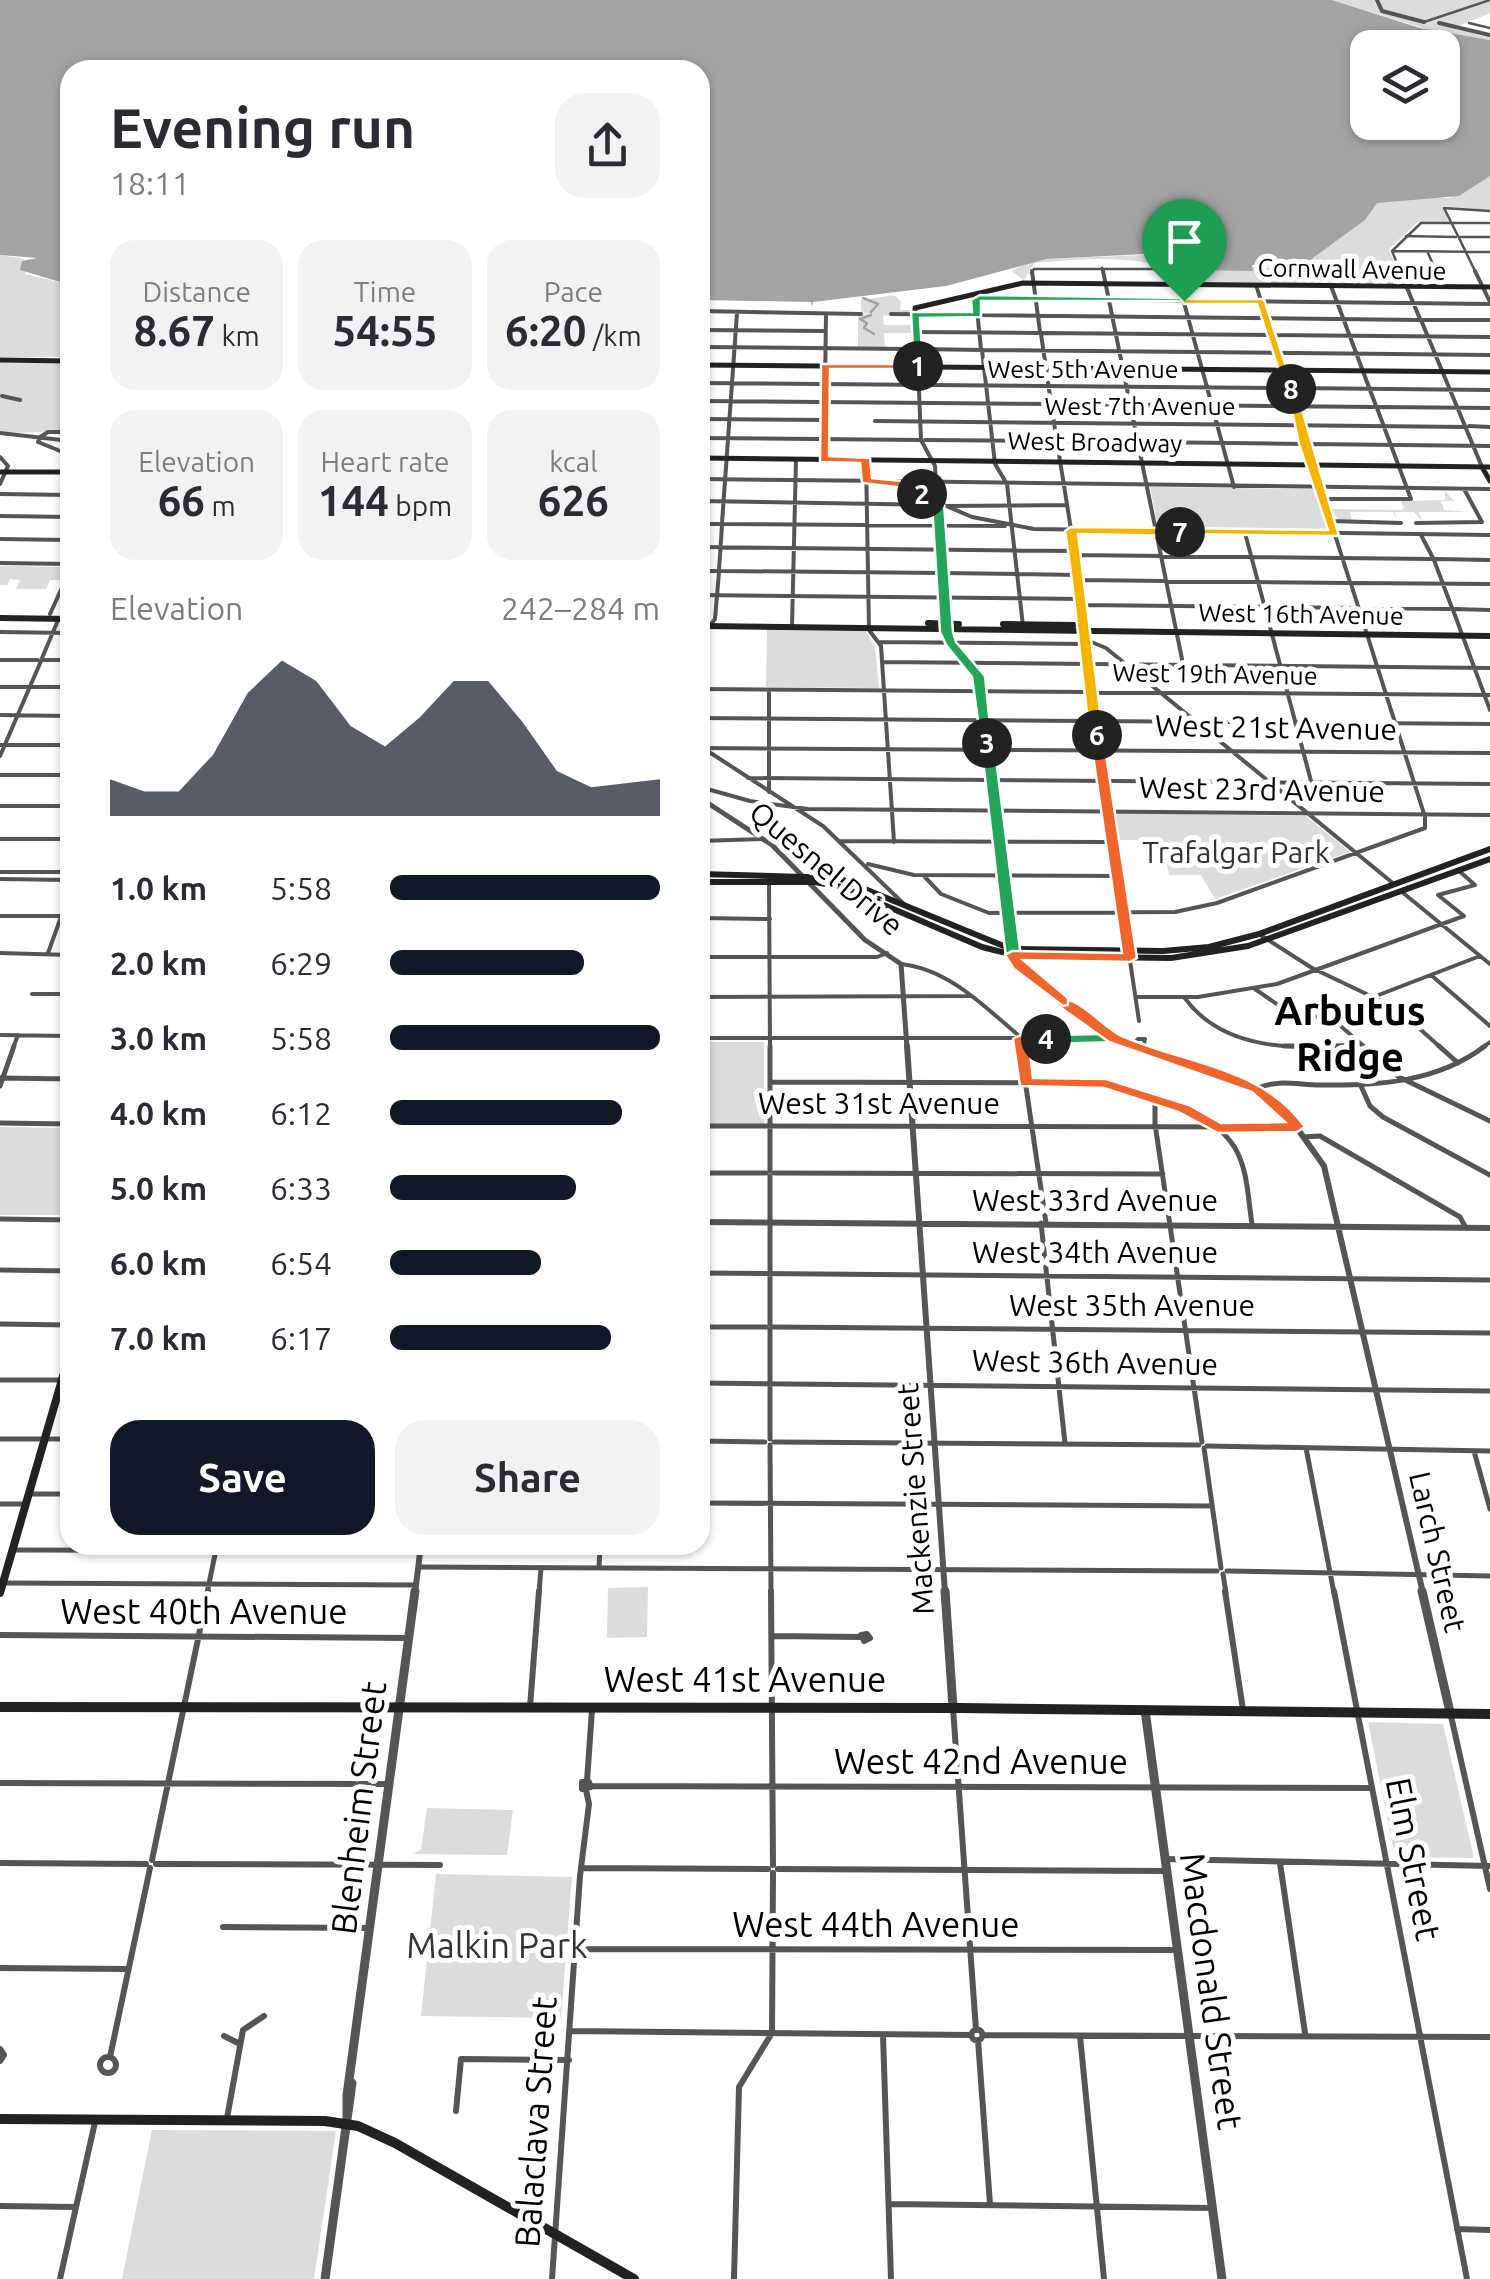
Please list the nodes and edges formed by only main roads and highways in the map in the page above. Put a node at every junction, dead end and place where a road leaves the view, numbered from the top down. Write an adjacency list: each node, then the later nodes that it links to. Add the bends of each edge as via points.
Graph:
1 (1486, 288): 5 (main road, Cornwall Avenue, via 1012,284 915,311)
2 (0, 359): 3 (main road)
3 (60, 360)
4 (710, 366): 5 (main road)
5 (918, 367): 6 (main road)
6 (1490, 372)
7 (710, 458): 8 (main road, West Broadway)
8 (1485, 467): 11 (main road)
9 (3, 472): 10 (main road)
10 (60, 472)
11 (1490, 481)
12 (0, 615): 13 (main road); 14 (main road)
13 (60, 615)
14 (60, 618)
15 (710, 623): 16 (main road, West 16th Avenue)
16 (946, 626): 17 (main road, West 16th Avenue); 17 (main road, West 16th Avenue)
17 (1023, 627): 18 (main road, West 16th Avenue, via 1084,635)
18 (1490, 636)
19 (1490, 849): 28 (main road, via 1259,934)
20 (1490, 859): 28 (main road, via 1209,955)
21 (710, 874): 26 (main road, via 802,874 852,882)
22 (710, 882): 23 (main road)
23 (826, 884): 24 (main road); 27 (main road, via 982,947)
24 (817, 890)
25 (1010, 938): 26 (main road)
26 (990, 942): 27 (main road)
27 (1012, 952): 28 (main road)
28 (1130, 954)
29 (60, 1397): 30 (main road)
30 (1, 1586)
31 (0, 1707): 32 (main road, West 41st Avenue)
32 (1490, 1714)
33 (0, 2119): 34 (main road, via 347,2123 395,2143)
34 (634, 2279)

